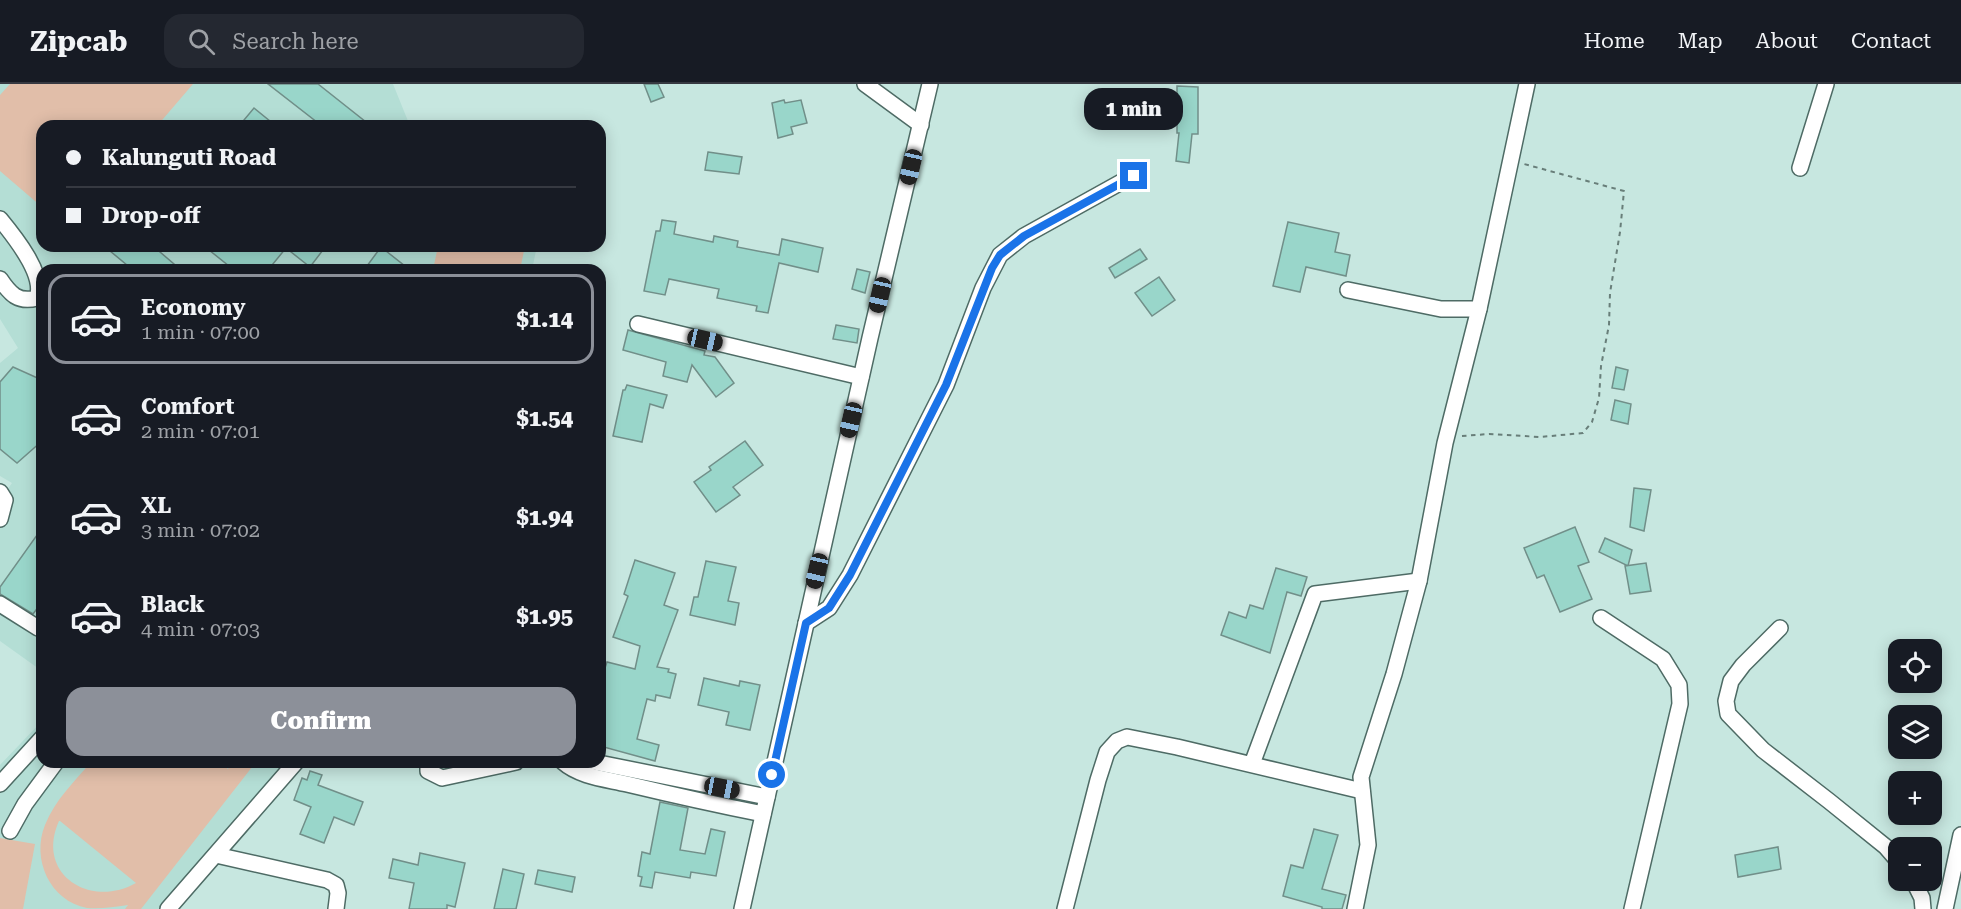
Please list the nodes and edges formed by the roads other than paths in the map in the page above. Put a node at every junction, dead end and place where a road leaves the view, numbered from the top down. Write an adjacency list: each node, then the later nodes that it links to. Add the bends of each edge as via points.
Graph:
1 (865, 84): 5 (street)
2 (930, 84): 5 (street)
3 (1527, 84): 13 (street)
4 (1826, 84): 6 (street)
5 (921, 125): 15 (street)
6 (1800, 168)
7 (1134, 176): 21 (street, via 1024,236 1000,255 983,288 946,385 850,575 829,608)
8 (0, 219): 9 (street)
9 (36, 274)
10 (0, 279): 12 (street, via 9,294 18,299)
11 (1348, 290): 13 (street, via 1441,309)
12 (36, 298)
13 (1479, 309): 18 (street, via 1446,443)
14 (638, 324): 15 (street)
15 (861, 377): 21 (street)
16 (0, 492): 17 (street, via 5,500)
17 (0, 519)
18 (1419, 581): 26 (street, via 1315,594); 33 (street, via 1361,777)
19 (0, 604): 22 (street)
20 (1601, 618): 46 (street, via 1663,658 1679,685 1680,704)
21 (806, 623): 34 (street)
22 (36, 628)
23 (1780, 628): 38 (street, via 1731,681 1726,701 1728,714 1763,750)
24 (36, 745): 32 (street)
25 (606, 764): 34 (street)
26 (1252, 764): 33 (street); 44 (street, via 1127,737 1117,741 1107,752 1098,780)
27 (52, 768): 36 (street)
28 (291, 768): 39 (street)
29 (428, 768): 30 (street, via 442,778)
30 (488, 768)
31 (570, 768): 35 (street, via 678,797)
32 (0, 784)
33 (1362, 791): 45 (street, via 1368,845)
34 (767, 797): 35 (street)
35 (763, 814): 43 (street)
36 (10, 831)
37 (1961, 835): 48 (street)
38 (1888, 849)
39 (216, 855): 41 (street); 42 (street, via 327,880 336,885)
40 (1918, 891): 47 (street)
41 (168, 909)
42 (336, 909)
43 (742, 909)
44 (1065, 909)
45 (1355, 909)
46 (1632, 909)
47 (1923, 909)
48 (1945, 909)

